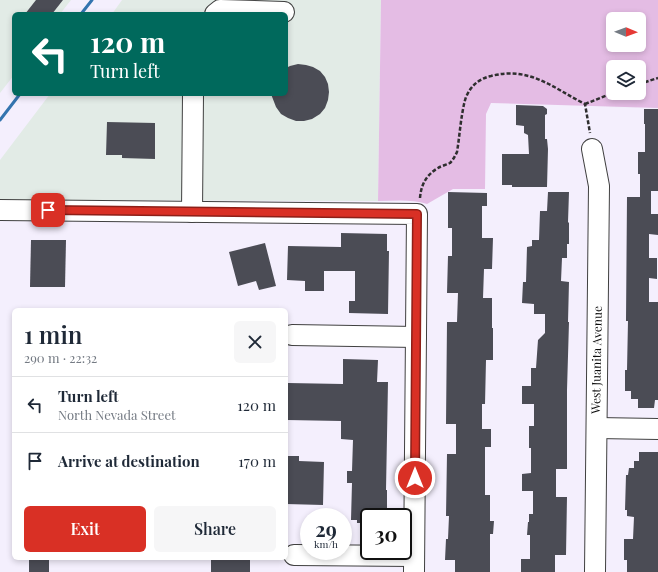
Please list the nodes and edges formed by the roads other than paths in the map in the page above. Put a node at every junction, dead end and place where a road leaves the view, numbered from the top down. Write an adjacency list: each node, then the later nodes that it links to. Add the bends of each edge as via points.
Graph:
1 (218, 12): 2 (street)
2 (284, 12)
3 (193, 96): 6 (street)
4 (592, 149): 9 (street, West Juanita Avenue, via 599,186)
5 (0, 210): 6 (street)
6 (192, 212): 8 (street, via 417,214)
7 (292, 335): 8 (street)
8 (416, 337): 12 (street)
9 (597, 428): 10 (street); 13 (street, West Juanita Avenue)
10 (658, 429)
11 (294, 555): 12 (street)
12 (414, 564)
13 (595, 572)

